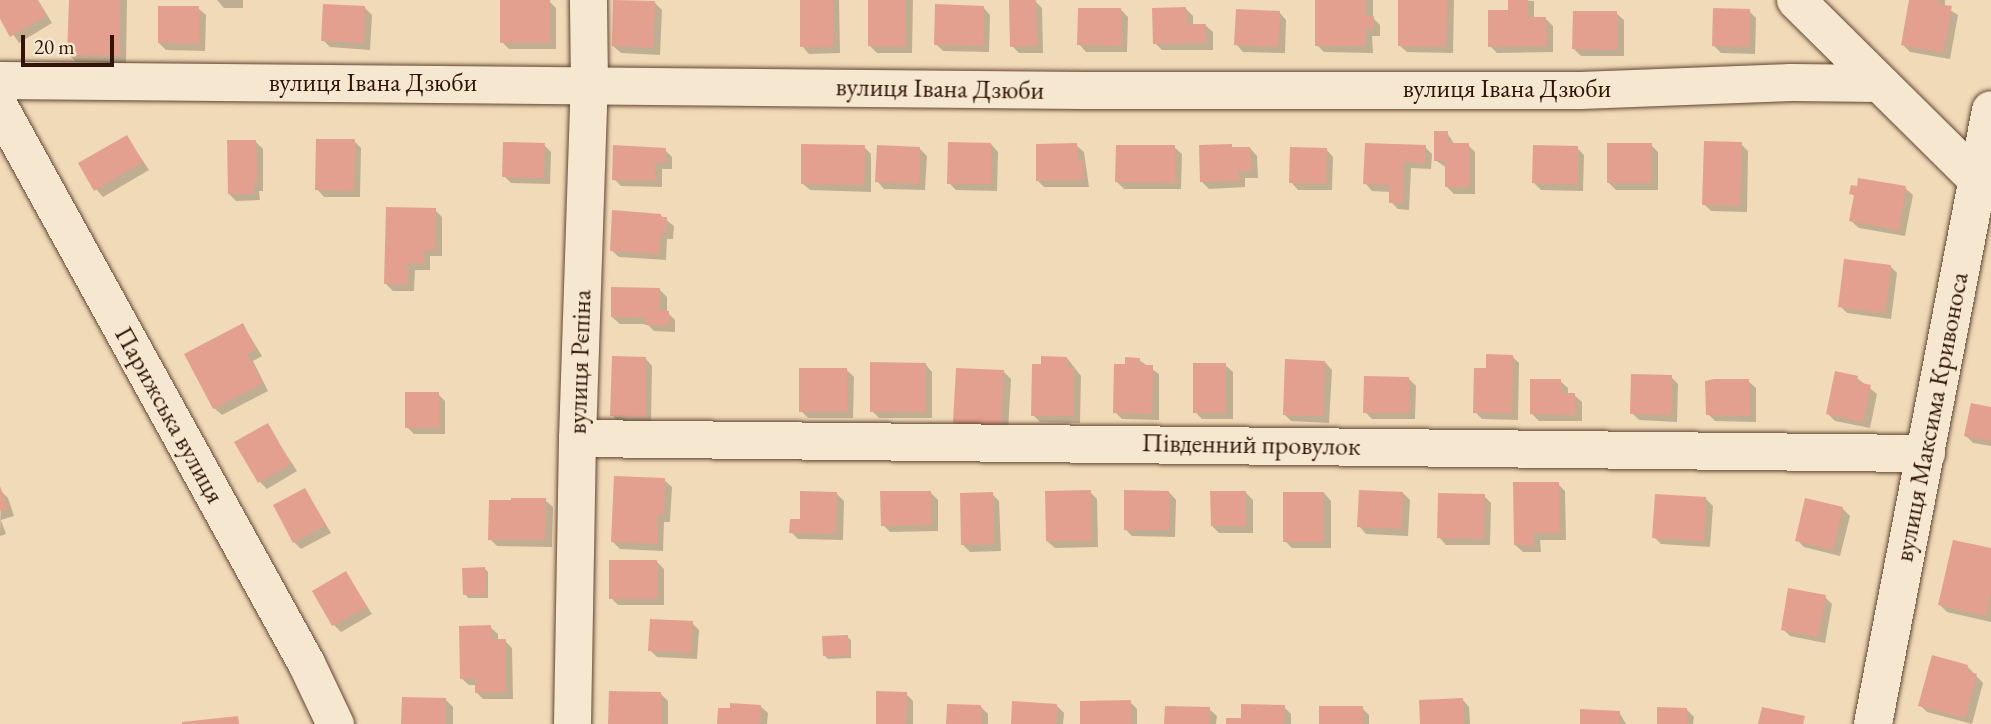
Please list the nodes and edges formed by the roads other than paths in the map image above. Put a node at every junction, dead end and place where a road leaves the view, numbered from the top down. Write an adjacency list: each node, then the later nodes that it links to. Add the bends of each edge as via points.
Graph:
1 (588, 0): 5 (street, вулиця Рєпіна)
2 (1796, 0): 4 (street)
3 (0, 80): 5 (street, вулиця Івана Дзюби)
4 (1880, 83): 5 (street, вулиця Івана Дзюби, via 1580,90); 8 (street)
5 (589, 85): 9 (street, вулиця Рєпіна)
6 (0, 108): 11 (street, Парижська вулиця, via 306,663)
7 (1991, 110): 8 (street, вулиця Максима Кривоноса)
8 (1978, 180): 10 (street, вулиця Максима Кривоноса)
9 (577, 438): 10 (street, Південний провулок); 12 (street, вулиця Рєпіна)
10 (1926, 453): 13 (street, вулиця Максима Кривоноса)
11 (335, 724)
12 (572, 724)
13 (1873, 724)

